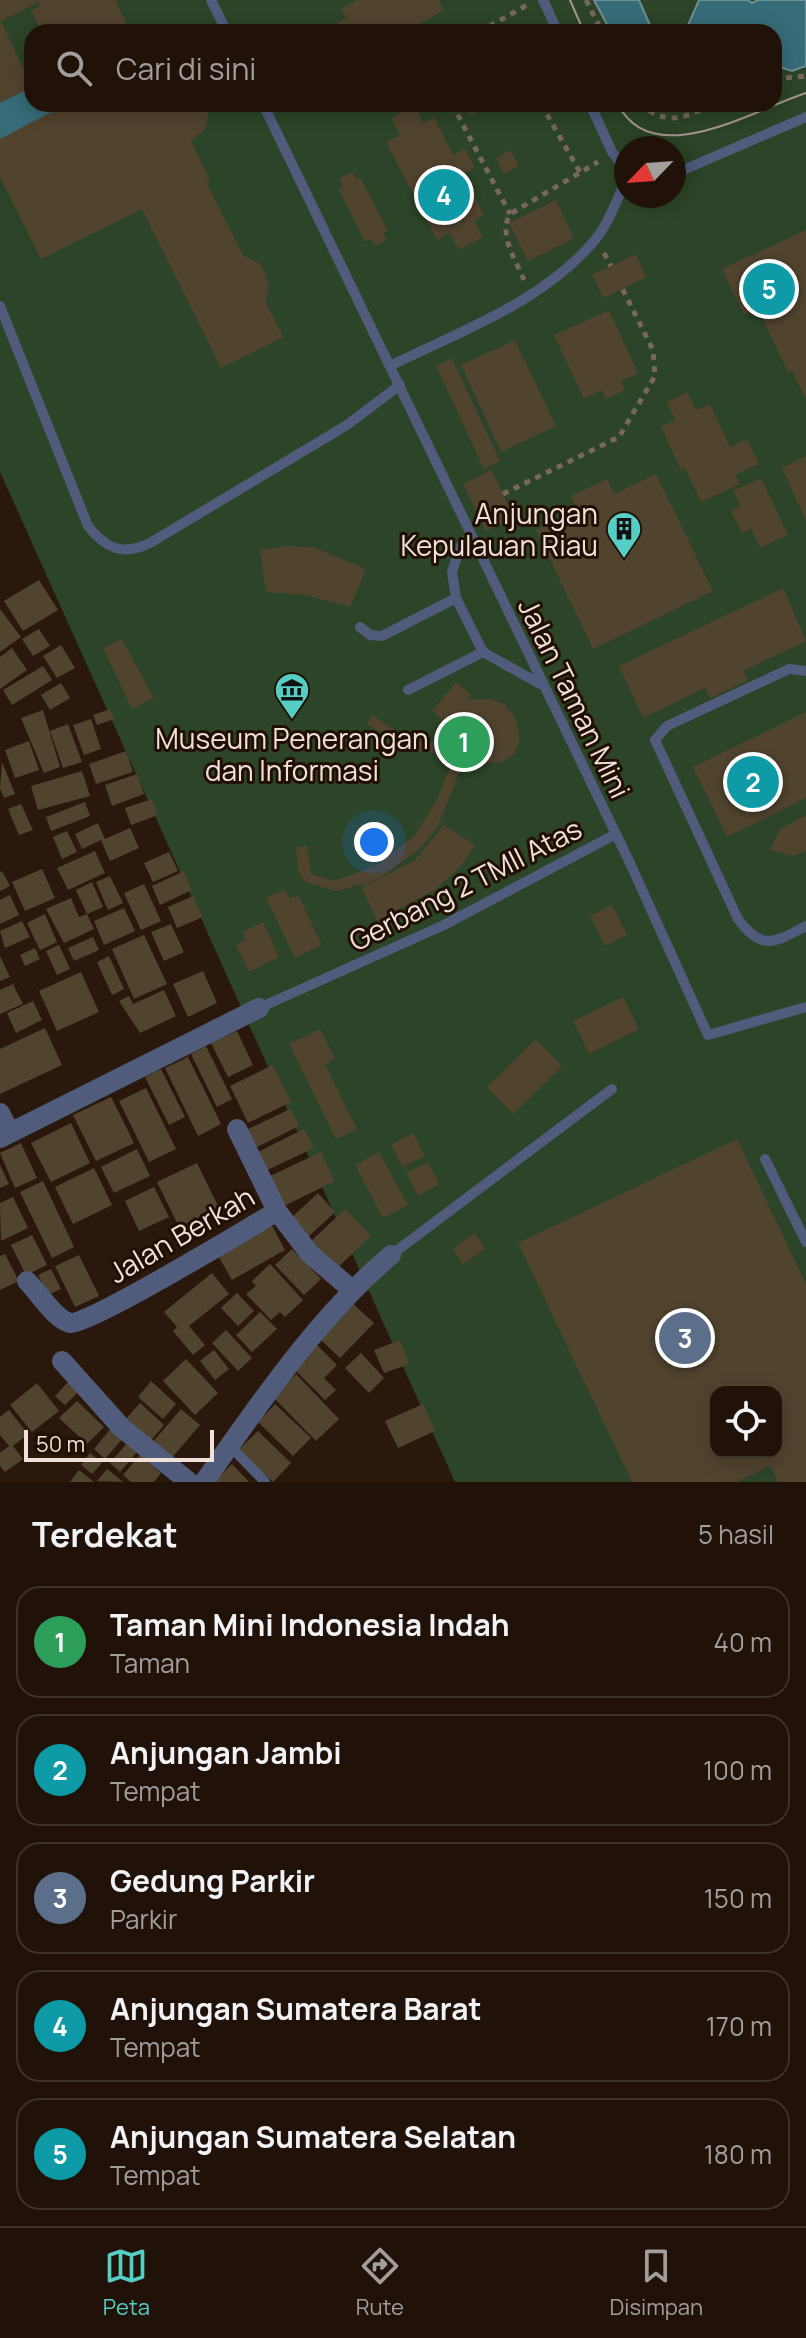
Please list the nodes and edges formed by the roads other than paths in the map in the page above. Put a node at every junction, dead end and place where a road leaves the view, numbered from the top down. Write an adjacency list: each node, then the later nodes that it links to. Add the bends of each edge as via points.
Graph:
1 (211, 0): 3 (lane)
2 (540, 0): 4 (lane)
3 (223, 24)
4 (554, 24)
5 (267, 112): 12 (lane, Jalan Taman Mini)
6 (594, 112): 8 (lane)
7 (806, 117): 9 (lane)
8 (614, 155)
9 (686, 169)
10 (614, 204): 12 (lane, via 597,238 531,296)
11 (0, 306): 13 (lane, via 88,526 114,549 134,551 150,543 347,425)
12 (390, 366): 13 (lane, Jalan Taman Mini)
13 (400, 385): 14 (lane, Jalan Taman Mini)
14 (471, 535): 15 (lane, via 460,547 452,572); 19 (lane, Jalan Taman Mini)
15 (456, 598): 16 (lane, via 382,636); 17 (lane)
16 (360, 627)
17 (483, 652): 19 (lane); 20 (lane)
18 (806, 671): 22 (lane, via 789,669 667,726 655,740 748,933 775,942)
19 (541, 685): 21 (lane, Jalan Taman Mini)
20 (408, 690)
21 (616, 834): 23 (lane, Jalan Taman Mini, via 708,1035); 24 (lane, Gerbang 2 TMII Atas, via 444,925)
22 (806, 926)
23 (806, 1007)
24 (259, 1008): 28 (street)
25 (612, 1089): 32 (lane)
26 (0, 1113): 28 (street)
27 (237, 1129): 30 (street)
28 (5, 1136)
29 (765, 1159): 31 (lane)
30 (277, 1211): 33 (street, Jalan Berkah, via 77,1323 63,1320); 34 (street, Jalan Berkah, via 310,1254)
31 (806, 1242)
32 (391, 1255): 34 (street)
33 (27, 1281)
34 (351, 1289): 36 (street)
35 (62, 1361): 37 (street, via 122,1428)
36 (230, 1446): 38 (street); 39 (lane)
37 (189, 1482)
38 (204, 1482)
39 (265, 1482)

